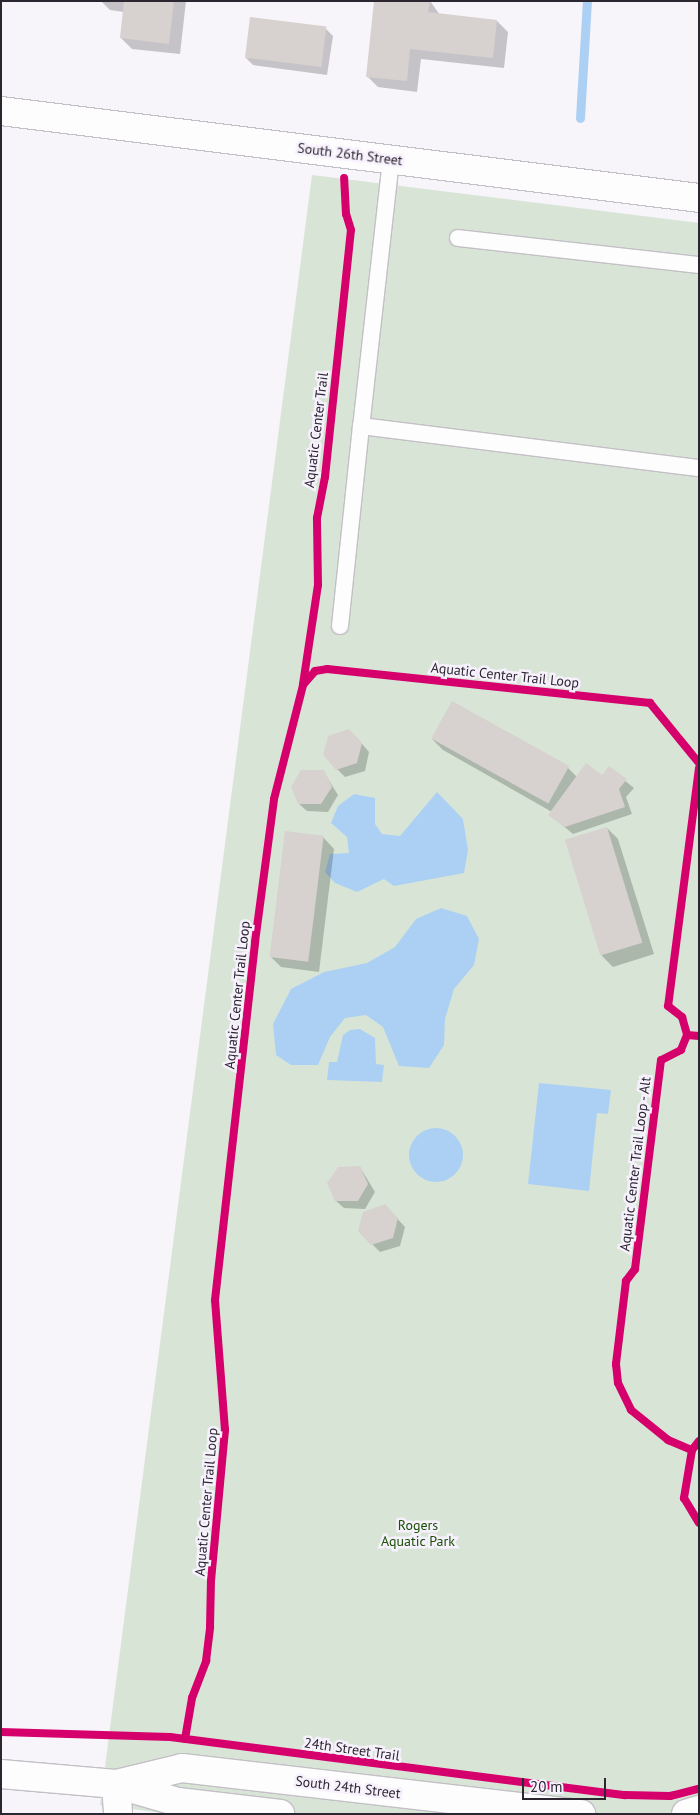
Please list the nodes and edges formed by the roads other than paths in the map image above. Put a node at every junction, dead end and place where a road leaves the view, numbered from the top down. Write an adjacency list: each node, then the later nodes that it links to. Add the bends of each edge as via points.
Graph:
1 (1, 111): 2 (street, South 26th Street)
2 (391, 160): 3 (street, South 26th Street); 6 (lane)
3 (699, 198)
4 (458, 238): 5 (lane)
5 (699, 265)
6 (361, 426): 7 (lane); 8 (lane)
7 (699, 468)
8 (340, 626)
9 (1, 1774): 10 (street, South 24th Street)
10 (116, 1784): 12 (street); 13 (street, South 24th Street, via 178,1802); 14 (street, South 24th Street, via 182,1768)
11 (699, 1810): 15 (street)
12 (118, 1814)
13 (280, 1814)
14 (580, 1814)
15 (686, 1814)

